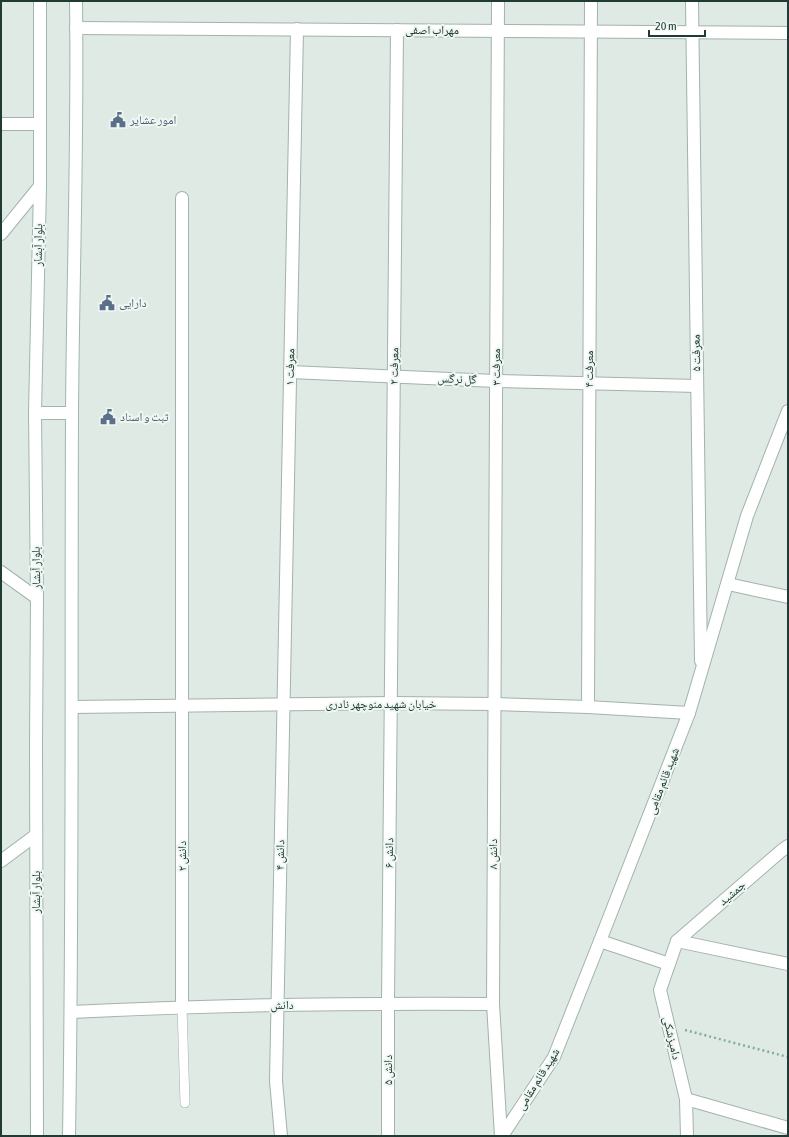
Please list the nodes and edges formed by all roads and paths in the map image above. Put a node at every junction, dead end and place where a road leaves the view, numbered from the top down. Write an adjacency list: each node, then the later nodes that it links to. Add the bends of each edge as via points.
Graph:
1 (40, 1): 14 (street, بلوار آبشار)
2 (76, 1): 6 (street)
3 (498, 1): 9 (street, معرفت ۳)
4 (591, 1): 10 (street, معرفت ۴)
5 (692, 1): 11 (street, معرفت ۵)
6 (76, 28): 7 (street, مهراب اصفی); 25 (street)
7 (297, 29): 8 (street, مهراب اصفی); 18 (street, معرفت ۱)
8 (397, 30): 9 (street, مهراب اصفی); 19 (street, معرفت ۲)
9 (498, 30): 10 (street, مهراب اصفی); 20 (street, معرفت ۳)
10 (591, 31): 11 (street, مهراب اصفی); 21 (street, معرفت ۴)
11 (691, 32): 12 (street, مهراب اصفی); 22 (street, معرفت ۵)
12 (788, 32)
13 (1, 124): 14 (street)
14 (40, 124): 15 (street, بلوار آبشار)
15 (40, 186): 17 (street); 24 (street, بلوار آبشار)
16 (182, 198): 34 (street, دانش ۲)
17 (1, 234)
18 (290, 372): 19 (street, گل نرگس); 33 (street, معرفت ۱)
19 (394, 377): 20 (street, گل نرگس); 31 (street, معرفت ۲)
20 (496, 381): 21 (street, گل نرگس); 32 (street, معرفت ۳)
21 (589, 382): 22 (street, گل نرگس); 36 (street, معرفت ۴)
22 (696, 386): 30 (street, معرفت ۵)
23 (788, 411): 27 (street, شهید قائم مقامی, via 747,516)
24 (35, 413): 25 (street); 29 (street, بلوار آبشار)
25 (72, 413): 35 (street)
26 (1, 572): 29 (street)
27 (728, 584): 28 (street); 30 (street, شهید قائم مقامی)
28 (788, 597)
29 (37, 598): 38 (street, بلوار آبشار)
30 (702, 674): 37 (street, شهید قائم مقامی)
31 (390, 703): 32 (street, خیابان شهید منوچهر نادری); 33 (street, خیابان شهید منوچهر نادری); 45 (street, دانش ۶)
32 (494, 704): 36 (street, خیابان شهید منوچهر نادری); 46 (street, دانش ۸)
33 (283, 705): 34 (street, خیابان شهید منوچهر نادری); 47 (street, دانش ۴)
34 (182, 706): 35 (street, خیابان شهید منوچهر نادری); 48 (street, دانش ۲)
35 (72, 707): 49 (street)
36 (588, 707): 37 (street, خیابان شهید منوچهر نادری)
37 (690, 713): 41 (street, شهید قائم مقامی)
38 (36, 835): 40 (street); 55 (street, بلوار آبشار)
39 (788, 846): 42 (street, جمشید)
40 (1, 861)
41 (600, 941): 43 (street); 59 (street, شهید قائم مقامی, via 554,1057)
42 (677, 942): 43 (street, دامپزشکی); 44 (street)
43 (669, 964): 50 (street, دامپزشکی, via 660,990)
44 (788, 964)
45 (388, 1003): 46 (street, دانش); 47 (street, دانش); 58 (street, دانش ۵)
46 (493, 1004): 59 (street, دانش ۸)
47 (277, 1005): 48 (street, دانش); 57 (street, دانش ۴, via 276,1081)
48 (182, 1006): 49 (street, دانش); 53 (lane)
49 (71, 1012): 56 (street)
50 (669, 1026): 51 (path); 52 (street, دامپزشکی)
51 (788, 1057)
52 (686, 1099): 54 (street); 60 (street, دامپزشکی)
53 (185, 1103)
54 (788, 1128)
55 (37, 1136)
56 (69, 1136)
57 (281, 1136)
58 (388, 1136)
59 (501, 1136)
60 (687, 1136)

